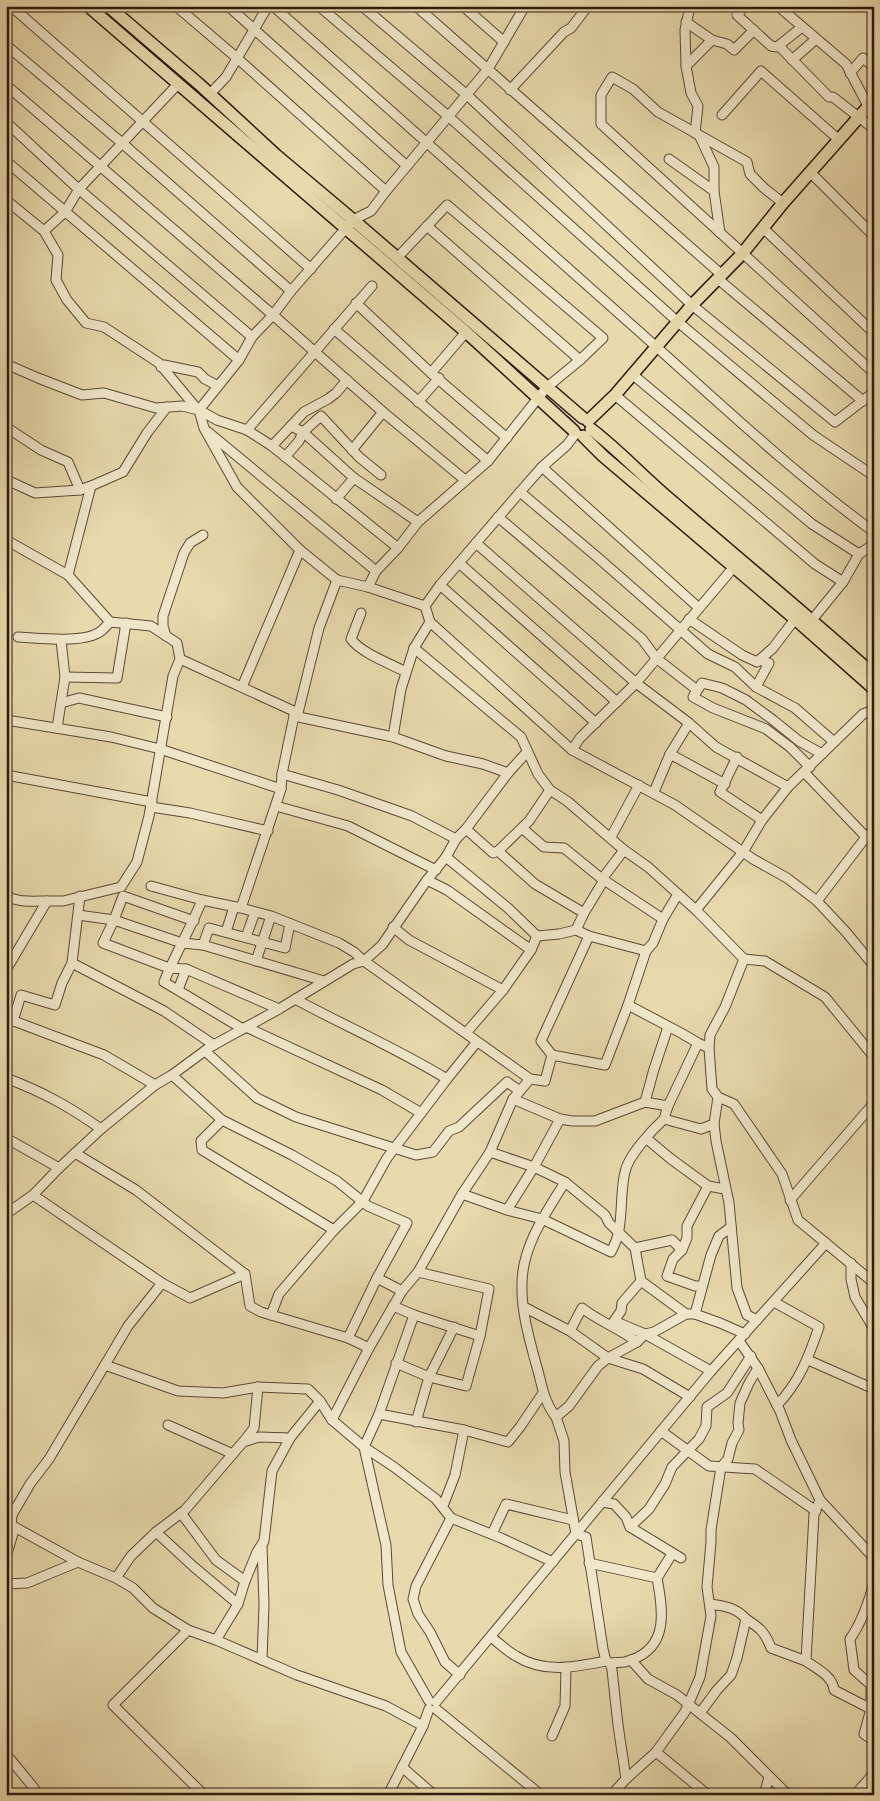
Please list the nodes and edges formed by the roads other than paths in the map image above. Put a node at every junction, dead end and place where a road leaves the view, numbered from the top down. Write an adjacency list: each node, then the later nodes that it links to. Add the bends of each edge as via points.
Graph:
1 (11, 6): 44 (street)
2 (88, 6): 32 (main road)
3 (108, 6): 33 (main road)
4 (176, 6): 26 (street)
5 (228, 6): 19 (street)
6 (268, 6): 19 (street)
7 (273, 6): 49 (street)
8 (319, 6): 41 (street)
9 (362, 6): 38 (street)
10 (416, 6): 30 (street)
11 (463, 6): 23 (street)
12 (525, 6): 23 (street)
13 (588, 6): 35 (street, via 571,28)
14 (690, 6): 17 (street)
15 (778, 6): 18 (street)
16 (741, 7): 20 (street, via 737,15)
17 (686, 22): 22 (street); 28 (street)
18 (802, 27): 21 (street); 25 (street)
19 (254, 30): 26 (street); 52 (street)
20 (754, 30): 22 (street, via 734,50 728,44); 25 (street, via 771,46)
21 (816, 39): 27 (street); 31 (street, via 846,64)
22 (712, 40): 28 (street)
23 (504, 42): 30 (street)
24 (6, 45): 48 (street)
25 (779, 46): 27 (street)
26 (237, 58): 37 (street, via 226,77); 56 (street)
27 (792, 60): 42 (street, via 829,97)
28 (686, 66): 46 (street, via 691,93 698,106)
29 (874, 67): 31 (street, via 863,58)
30 (488, 69): 35 (street); 38 (street)
31 (850, 73): 39 (street)
32 (178, 84): 36 (main road); 44 (street)
33 (199, 84): 36 (main road); 37 (main road)
34 (6, 85): 53 (street)
35 (510, 90): 72 (street)
36 (190, 94): 61 (main road)
37 (210, 94): 61 (main road)
38 (467, 95): 41 (street); 76 (street)
39 (871, 103): 42 (main road)
40 (722, 115): 47 (street, via 762,71)
41 (448, 116): 49 (street); 78 (street)
42 (859, 117): 45 (street); 47 (main road)
43 (6, 122): 55 (street)
44 (142, 122): 48 (street); 71 (street)
45 (874, 130)
46 (698, 135): 57 (street, via 714,167); 59 (street, via 747,162 750,174); 66 (street, via 658,112 612,77 601,95 601,124)
47 (838, 139): 54 (main road)
48 (122, 142): 53 (street); 74 (street)
49 (427, 142): 52 (street); 83 (street)
50 (669, 158): 57 (street)
51 (6, 161): 60 (street)
52 (407, 166): 56 (street)
53 (101, 167): 55 (street); 77 (street)
54 (810, 172): 59 (main road); 68 (street)
55 (79, 189): 60 (street); 82 (street)
56 (386, 191): 62 (street, via 371,211)
57 (714, 191): 66 (street)
58 (6, 200): 65 (street)
59 (783, 203): 64 (main road)
60 (65, 212): 65 (street); 85 (street)
61 (340, 216): 62 (main road)
62 (349, 224): 67 (main road); 71 (street)
63 (427, 226): 70 (street); 86 (street); 86 (street, via 447,205 603,338)
64 (764, 229): 69 (main road); 81 (street)
65 (44, 231): 88 (street, via 58,255 56,280 86,323 104,327)
66 (720, 233): 69 (street)
67 (363, 235): 70 (main road); 80 (main road)
68 (874, 236)
69 (742, 254): 72 (main road); 91 (street)
70 (397, 258): 89 (main road)
71 (311, 269): 74 (street)
72 (720, 277): 76 (main road); 100 (street)
73 (372, 286): 75 (street)
74 (291, 291): 77 (street)
75 (356, 303): 79 (street); 92 (street)
76 (692, 305): 78 (main road); 100 (street, via 835,422)
77 (273, 315): 82 (street); 84 (street)
78 (678, 322): 83 (main road); 118 (street, via 813,435)
79 (334, 329): 84 (street); 101 (street)
80 (466, 332): 92 (street); 93 (main road)
81 (874, 333)
82 (252, 336): 85 (street)
83 (656, 347): 90 (main road); 128 (street, via 766,446)
84 (315, 352): 94 (street); 109 (street)
85 (239, 360): 95 (street)
86 (580, 360): 96 (street)
87 (6, 364): 102 (street, via 82,395 104,393 156,408)
88 (161, 367): 95 (street, via 198,372); 103 (street)
89 (525, 369): 93 (main road); 96 (main road)
90 (632, 374): 98 (main road); 135 (street, via 812,524)
91 (874, 374)
92 (435, 376): 101 (street); 111 (street)
93 (516, 378): 99 (main road)
94 (347, 380): 104 (street); 105 (street, via 336,393 304,412)
95 (218, 386): 103 (street)
96 (546, 388): 99 (street); 108 (main road)
97 (874, 392): 100 (street)
98 (615, 395): 108 (main road); 141 (street, via 815,564)
99 (537, 397): 108 (main road); 111 (street)
100 (863, 401)
101 (418, 402): 115 (street)
102 (167, 407): 103 (street); 122 (street, via 147,432 123,472)
103 (199, 410): 107 (street); 109 (street)
104 (383, 412): 113 (street); 120 (street)
105 (292, 426): 110 (street); 112 (street)
106 (6, 427): 123 (street, via 41,450 68,462)
107 (204, 428): 134 (street, via 237,487); 138 (street)
108 (582, 428): 116 (street); 137 (main road, via 610,462); 149 (main road, via 612,446 676,506)
109 (246, 430): 112 (street)
110 (303, 432): 113 (street, via 321,416); 114 (street); 119 (street)
111 (507, 438): 115 (street)
112 (272, 446): 114 (street)
113 (352, 450): 117 (street)
114 (285, 457): 125 (street)
115 (488, 461): 120 (street)
116 (542, 467): 124 (street); 145 (street)
117 (381, 475)
118 (874, 476)
119 (354, 478): 125 (street); 127 (street)
120 (465, 480): 127 (street)
121 (7, 482): 123 (street, via 35,493)
122 (91, 486): 123 (street); 139 (street)
123 (80, 490)
124 (520, 492): 126 (street); 153 (street)
125 (336, 499): 133 (street)
126 (498, 517): 131 (street); 158 (street, via 642,639)
127 (418, 522): 133 (street)
128 (874, 532)
129 (203, 535): 154 (street, via 190,543 184,553 163,616)
130 (6, 540): 139 (street)
131 (476, 543): 136 (street); 164 (street)
132 (874, 544): 135 (street)
133 (398, 548): 138 (street)
134 (300, 550): 140 (street); 165 (street)
135 (859, 554): 141 (street)
136 (459, 563): 142 (street); 169 (street)
137 (733, 568): 145 (street); 148 (main road)
138 (376, 572): 143 (street)
139 (68, 575): 150 (street)
140 (336, 580): 143 (street); 172 (street, via 319,628)
141 (843, 582): 149 (street)
142 (440, 585): 144 (street); 175 (street)
143 (368, 587): 144 (street)
144 (425, 606): 151 (street)
145 (699, 608): 147 (street)
146 (361, 613): 161 (street, via 351,639 354,644)
147 (689, 619): 153 (street); 160 (street, via 742,655)
148 (795, 619): 160 (street); 167 (main road)
149 (812, 620): 162 (main road)
150 (110, 622): 152 (street); 156 (street, via 100,632)
151 (430, 622): 157 (street); 181 (street)
152 (126, 623): 154 (street, via 151,626); 163 (street, via 118,678)
153 (680, 630): 158 (street); 166 (street, via 708,654 735,667)
154 (166, 636): 159 (street, via 177,643)
155 (18, 637): 156 (street)
156 (61, 640): 163 (street)
157 (414, 648): 161 (street); 182 (street, via 521,737)
158 (656, 658): 164 (street); 168 (street)
159 (180, 659): 165 (street); 173 (street, via 173,676)
160 (759, 660): 166 (street, via 768,663)
161 (406, 672): 178 (street)
162 (874, 675)
163 (65, 676): 170 (street)
164 (636, 683): 169 (street); 176 (street)
165 (242, 687): 172 (street)
166 (756, 687): 179 (street, via 795,708)
167 (874, 689)
168 (695, 693): 184 (street, via 702,683 722,688 746,700 799,741); 186 (street, via 713,708 766,729 790,747)
169 (617, 702): 175 (street)
170 (61, 703): 173 (street, via 80,698); 177 (street)
171 (874, 710): 179 (street, via 863,714)
172 (296, 715): 178 (street); 188 (street)
173 (167, 717): 180 (street)
174 (6, 720): 177 (street)
175 (596, 723): 181 (street)
176 (689, 723): 183 (street); 185 (street, via 716,747)
177 (57, 728): 180 (street)
178 (393, 737): 187 (street)
179 (833, 741): 184 (street)
180 (160, 749): 193 (street); 196 (street)
181 (572, 750): 191 (street)
182 (527, 752): 187 (street); 194 (street)
183 (670, 754): 190 (street); 195 (street)
184 (822, 754): 186 (street)
185 (737, 757): 190 (street); 192 (street)
186 (807, 770): 192 (street); 204 (street)
187 (508, 773): 199 (street)
188 (282, 774): 193 (street); 205 (street, via 412,816)
189 (6, 775): 196 (street)
190 (725, 784): 198 (street, via 720,792)
191 (639, 785): 195 (street); 203 (street)
192 (788, 787): 198 (street)
193 (281, 790): 197 (street)
194 (550, 790): 200 (street); 203 (street)
195 (654, 792): 208 (street)
196 (151, 804): 202 (street); 216 (street, via 137,862 121,887)
197 (276, 806): 202 (street); 210 (street, via 348,826)
198 (762, 820): 208 (street)
199 (466, 828): 205 (street); 207 (street, via 493,853)
200 (522, 828): 207 (street); 211 (street, via 544,847 564,848)
201 (874, 830): 204 (street)
202 (268, 831): 220 (street)
203 (611, 837): 206 (street)
204 (866, 837): 219 (street)
205 (456, 838): 209 (street)
206 (624, 850): 211 (street); 214 (street)
207 (498, 851): 223 (street, via 535,884)
208 (743, 852): 219 (street, via 787,878); 221 (street)
209 (446, 857): 210 (street); 233 (street)
210 (436, 870): 212 (street)
211 (603, 879): 223 (street); 226 (street)
212 (427, 880): 230 (street); 239 (street, via 447,890)
213 (151, 886): 217 (street)
214 (678, 894): 221 (street); 226 (street)
215 (6, 895): 218 (street, via 26,901)
216 (80, 896): 218 (street); 224 (street)
217 (202, 900): 220 (street); 228 (street)
218 (47, 901): 247 (street)
219 (817, 901): 245 (street)
220 (237, 907): 222 (street); 232 (street)
221 (696, 910): 241 (street)
222 (254, 912): 225 (street); 235 (street)
223 (584, 913): 231 (street)
224 (78, 914): 227 (street); 244 (street)
225 (271, 916): 229 (street); 236 (street)
226 (663, 919): 240 (street)
227 (114, 920): 228 (street, via 123,896); 237 (street); 246 (street, via 102,943)
228 (194, 921): 237 (street)
229 (290, 924): 236 (street, via 285,948); 243 (street, via 339,943)
230 (393, 927): 243 (street, via 382,945); 251 (street, via 409,940)
231 (576, 930): 233 (street); 234 (street)
232 (226, 932): 235 (street); 238 (street, via 209,928)
233 (537, 936): 239 (street)
234 (589, 936): 240 (street); 264 (street, via 541,1041)
235 (246, 937): 236 (street)
236 (262, 941): 242 (street)
237 (182, 943): 238 (street); 246 (street)
238 (203, 945): 242 (street)
239 (531, 950): 251 (street)
240 (646, 951): 253 (street)
241 (744, 959): 262 (street, via 725,1008 710,1035); 265 (street, via 765,961 825,997)
242 (256, 961): 249 (street)
243 (364, 961): 249 (street, via 352,964); 258 (street)
244 (72, 963): 255 (street, via 55,1005 21,995); 261 (street, via 164,1011)
245 (874, 966)
246 (169, 968): 248 (street); 250 (street, via 164,982)
247 (6, 970)
248 (186, 970): 250 (street); 254 (street)
249 (324, 981): 252 (street)
250 (178, 990): 257 (street)
251 (503, 990): 258 (street)
252 (295, 999): 254 (street); 268 (street, via 409,1056)
253 (628, 1006): 256 (street); 264 (street, via 605,1065)
254 (279, 1009): 257 (street)
255 (9, 1019): 270 (street, via 104,1055)
256 (668, 1027): 260 (street); 274 (street)
257 (244, 1028): 261 (street); 277 (street, via 382,1090)
258 (466, 1033): 259 (street)
259 (476, 1042): 268 (street); 269 (street)
260 (698, 1044): 262 (street); 276 (street)
261 (214, 1045): 263 (street)
262 (709, 1048): 272 (street, via 712,1089)
263 (205, 1051): 266 (street); 285 (street, via 257,1098 296,1117)
264 (552, 1055): 269 (street, via 545,1080)
265 (874, 1056)
266 (172, 1075): 270 (street); 280 (street)
267 (6, 1078): 282 (street, via 67,1106)
268 (447, 1079): 277 (street)
269 (530, 1080): 271 (street)
270 (155, 1085): 282 (street)
271 (520, 1091): 273 (street); 285 (street, via 507,1082 459,1127 449,1131 433,1152 416,1155)
272 (718, 1097): 281 (street); 296 (street, via 734,1104 782,1174)
273 (513, 1099): 278 (street); 286 (street)
274 (645, 1102): 276 (street); 278 (street, via 595,1121)
275 (874, 1103): 296 (street)
276 (668, 1106): 279 (street)
277 (421, 1113): 285 (street)
278 (560, 1119): 288 (street)
279 (664, 1119): 281 (street, via 701,1129); 284 (street)
280 (222, 1120): 295 (street, via 308,1163); 301 (street, via 201,1141 202,1150)
281 (714, 1124): 292 (street)
282 (101, 1129): 287 (street)
283 (6, 1138): 289 (street)
284 (647, 1139): 291 (street); 302 (street, via 636,1150 625,1170)
285 (394, 1149): 295 (street)
286 (490, 1152): 288 (street); 293 (street)
287 (75, 1153): 289 (street); 308 (street, via 136,1190)
288 (534, 1166): 290 (street); 297 (street)
289 (59, 1168): 294 (street)
290 (565, 1182): 299 (street); 302 (street, via 605,1215)
291 (708, 1186): 292 (street); 305 (street, via 687,1226)
292 (725, 1189): 300 (street)
293 (462, 1194): 297 (street); 307 (street)
294 (33, 1195): 298 (street); 311 (street)
295 (363, 1200): 301 (street); 309 (street, via 368,1206 407,1223)
296 (790, 1200): 303 (street, via 798,1220)
297 (507, 1210): 299 (street)
298 (6, 1214)
299 (542, 1219): 302 (street, via 612,1252); 317 (street, via 528,1252 522,1283)
300 (732, 1227): 313 (street, via 718,1236); 321 (street, via 737,1288 747,1315)
301 (334, 1230): 319 (street, via 279,1294)
302 (618, 1232): 304 (street)
303 (826, 1243): 306 (street); 315 (street)
304 (635, 1248): 305 (street, via 672,1240); 310 (street)
305 (682, 1250): 313 (street, via 673,1259 667,1276)
306 (851, 1264): 312 (street); 324 (street, via 855,1298)
307 (418, 1272): 314 (street); 327 (street, via 489,1289)
308 (245, 1274): 311 (street, via 190,1298); 319 (street, via 250,1306)
309 (377, 1278): 314 (street); 328 (street)
310 (641, 1281): 318 (street); 322 (street, via 622,1304)
311 (162, 1283): 336 (street, via 128,1326)
312 (874, 1283)
313 (702, 1286): 318 (street)
314 (402, 1291): 316 (street)
315 (774, 1302): 321 (street); 334 (street, via 819,1327)
316 (394, 1306): 320 (street); 331 (street)
317 (524, 1307): 325 (street); 342 (street)
318 (690, 1314): 326 (street); 329 (street, via 720,1322)
319 (271, 1315): 328 (street)
320 (414, 1315): 323 (street); 335 (street)
321 (758, 1320): 329 (street)
322 (613, 1323): 325 (street, via 596,1319 582,1308); 326 (street); 330 (street)
323 (454, 1327): 327 (street); 339 (street)
324 (874, 1329)
325 (570, 1331): 333 (street)
326 (646, 1334): 330 (street); 338 (street)
327 (480, 1336): 339 (street, via 466,1386)
328 (348, 1338): 331 (street)
329 (742, 1338): 332 (street); 338 (street)
330 (637, 1342): 333 (street)
331 (369, 1348): 348 (street)
332 (751, 1356): 337 (street); 356 (street, via 727,1393 707,1407 706,1426)
333 (608, 1358): 343 (street, via 643,1369); 347 (street)
334 (808, 1360): 341 (street); 345 (street, via 790,1392)
335 (396, 1363): 339 (street); 346 (street)
336 (105, 1365): 340 (street, via 178,1392 223,1393); 363 (street, via 49,1459)
337 (758, 1368): 345 (street); 358 (street, via 740,1403 739,1430)
338 (711, 1371): 343 (street)
339 (429, 1376): 349 (street)
340 (258, 1387): 344 (street, via 308,1389); 354 (street, via 254,1428)
341 (874, 1389)
342 (543, 1393): 347 (street, via 547,1406); 351 (street, via 508,1442)
343 (690, 1397): 352 (street)
344 (320, 1401): 348 (street); 353 (street)
345 (777, 1405): 359 (street)
346 (379, 1414): 349 (street); 355 (street)
347 (556, 1417): 366 (street, via 564,1441 565,1472)
348 (332, 1420): 355 (street)
349 (416, 1422): 351 (street)
350 (168, 1425): 357 (street)
351 (464, 1430): 361 (street, via 455,1475)
352 (661, 1431): 356 (street); 360 (street)
353 (290, 1438): 354 (street, via 259,1436); 372 (street, via 272,1471)
354 (243, 1442): 357 (street)
355 (364, 1447): 361 (street); 397 (street, via 386,1545 388,1585 401,1652)
356 (688, 1450): 358 (street, via 709,1466); 367 (street, via 672,1467 649,1509)
357 (233, 1454): 364 (street)
358 (721, 1467): 362 (street, via 755,1469); 386 (street, via 711,1530 707,1587)
359 (820, 1500): 362 (street); 376 (street)
360 (602, 1502): 367 (street, via 619,1508); 371 (street)
361 (442, 1506): 365 (street)
362 (816, 1511): 393 (street)
363 (9, 1513): 368 (street)
364 (181, 1513): 369 (street); 382 (street, via 216,1560)
365 (451, 1518): 370 (street); 396 (street, via 416,1586 413,1599 418,1614 446,1662)
366 (573, 1520): 370 (street, via 506,1504); 371 (street)
367 (630, 1527): 373 (street)
368 (15, 1528): 374 (street); 377 (street)
369 (156, 1532): 380 (street); 385 (street)
370 (492, 1534): 378 (street)
371 (576, 1534): 378 (street); 379 (street, via 586,1537)
372 (262, 1544): 382 (street); 391 (street)
373 (672, 1554): 375 (street); 381 (street)
374 (6, 1557)
375 (681, 1558)
376 (874, 1558)
377 (78, 1562): 380 (street); 383 (street, via 27,1583)
378 (553, 1562): 389 (street)
379 (589, 1563): 381 (street); 394 (street)
380 (116, 1578): 388 (street, via 133,1588 153,1608)
381 (657, 1578): 392 (street, via 662,1628 642,1656)
382 (245, 1581): 385 (street)
383 (6, 1584)
384 (873, 1587): 399 (street, via 859,1626 850,1639 854,1670 871,1684)
385 (238, 1604): 390 (street)
386 (710, 1604): 387 (street, via 740,1612); 398 (street, via 711,1616 700,1677)
387 (746, 1620): 393 (street, via 766,1636 772,1648); 400 (street, via 731,1675)
388 (188, 1630): 390 (street); 411 (street, via 113,1704)
389 (491, 1637): 395 (street, via 516,1657 538,1666); 396 (street)
390 (216, 1640): 391 (street)
391 (262, 1660): 401 (street, via 386,1706)
392 (631, 1660): 394 (street); 398 (street, via 648,1679)
393 (806, 1661): 399 (street, via 831,1679 834,1690)
394 (608, 1662): 395 (street); 409 (street)
395 (566, 1668): 402 (street, via 565,1706)
396 (460, 1675): 397 (street)
397 (432, 1705): 401 (street); 414 (street)
398 (690, 1705): 400 (street); 404 (street)
399 (871, 1709): 403 (street, via 864,1734)
400 (700, 1713): 407 (street)
401 (423, 1726): 406 (street)
402 (552, 1736)
403 (874, 1741)
404 (656, 1752): 409 (street); 416 (street)
405 (6, 1754): 410 (street)
406 (402, 1767): 412 (street); 413 (street)
407 (769, 1777): 417 (street); 418 (street)
408 (872, 1778): 419 (street)
409 (626, 1779): 415 (street, via 616,1790)
410 (37, 1795)
411 (204, 1795)
412 (388, 1795)
413 (434, 1795)
414 (541, 1795)
415 (616, 1795)
416 (708, 1795)
417 (764, 1795)
418 (788, 1795)
419 (855, 1795)

